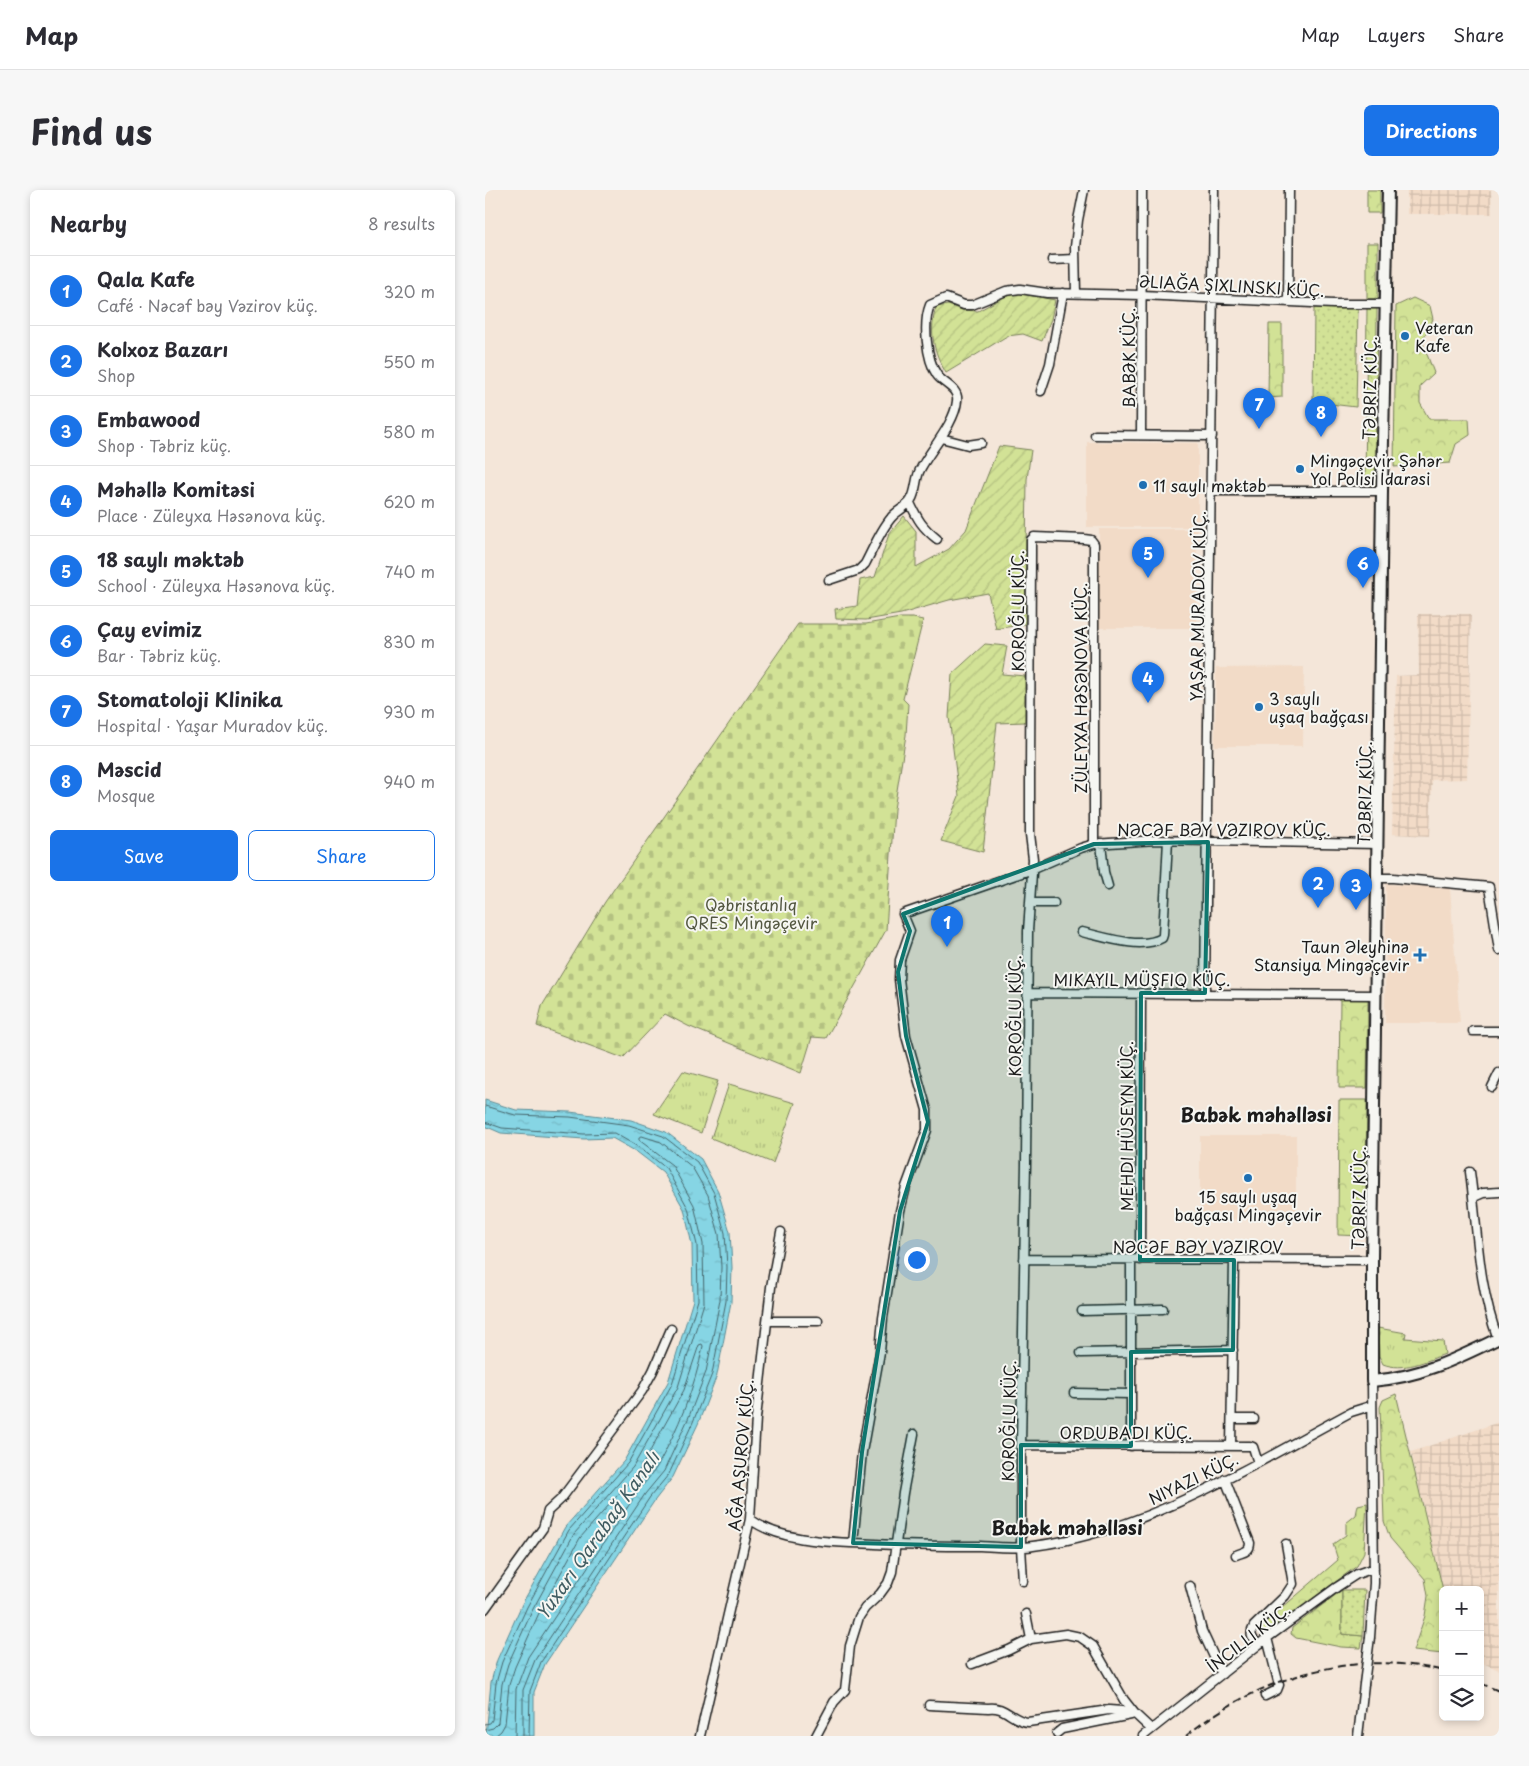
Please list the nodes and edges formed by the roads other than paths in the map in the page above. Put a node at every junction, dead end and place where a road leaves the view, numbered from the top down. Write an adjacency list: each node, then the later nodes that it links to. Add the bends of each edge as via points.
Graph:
1 (1084, 190): 6 (street)
2 (1142, 190): 10 (street, BABƏK KÜÇ.)
3 (1215, 190): 11 (street, YAŞAR MURADOV KÜÇ.)
4 (1289, 190): 12 (street)
5 (1388, 190): 13 (main road, TƏBRIZ KÜÇ.)
6 (1075, 259): 7 (street); 9 (street)
7 (1052, 260)
8 (1063, 293): 9 (street); 14 (street, via 1050,364); 18 (street, via 1013,289 972,305 946,298 930,305 927,311 927,345 931,362 936,374 956,392 958,398)
9 (1076, 293): 10 (street)
10 (1142, 295): 11 (street); 16 (street, BABƏK KÜÇ.)
11 (1214, 298): 12 (street); 17 (street, YAŞAR MURADOV KÜÇ.)
12 (1288, 302): 13 (street)
13 (1386, 304): 21 (main road, TƏBRIZ KÜÇ.)
14 (1041, 391)
15 (1095, 435): 16 (street)
16 (1141, 435): 17 (street)
17 (1212, 436): 20 (street, YAŞAR MURADOV KÜÇ.)
18 (941, 438): 19 (street, via 968,445); 22 (street, via 920,468)
19 (981, 443)
20 (1211, 491): 21 (street); 27 (street, YAŞAR MURADOV KÜÇ.)
21 (1382, 491): 29 (main road, TƏBRIZ KÜÇ.)
22 (909, 503): 23 (street, via 919,523); 25 (street, via 887,523 859,570)
23 (937, 538)
24 (1084, 539): 28 (street, ZÜLEYXA HƏSƏNOVA KÜÇ., via 1094,544); 30 (street, KOROĞLU KÜÇ., via 1034,537 1031,540)
25 (829, 580)
26 (1168, 840): 27 (street, NƏCƏF BƏY VƏZIROV KÜÇ.); 28 (street, NƏCƏF BƏY VƏZIROV KÜÇ.); 35 (street, via 1162,938 1134,942)
27 (1208, 842): 29 (street, NƏCƏF BƏY VƏZIROV KÜÇ.); 39 (street, YAŞAR MURADOV KÜÇ.)
28 (1097, 844): 30 (street, NƏCƏF BƏY VƏZIROV KÜÇ.); 32 (street)
29 (1378, 844): 31 (main road, TƏBRIZ KÜÇ.)
30 (1033, 869): 33 (street, KOROĞLU KÜÇ.); 76 (street, NƏCƏF BƏY VƏZIROV KÜÇ., via 903,914 910,930 900,960 899,980 906,1036 928,1122 900,1211 862,1452)
31 (1378, 878): 36 (street, via 1489,887); 40 (main road, TƏBRIZ KÜÇ.)
32 (1108, 886)
33 (1030, 903): 34 (street); 38 (street, KOROĞLU KÜÇ.)
34 (1054, 903)
35 (1081, 932)
36 (1499, 950)
37 (1141, 992): 38 (street); 39 (street); 50 (street, MEHDI HÜSEYN KÜÇ.)
38 (1028, 993): 49 (street, KOROĞLU KÜÇ.)
39 (1205, 993): 40 (street)
40 (1376, 995): 52 (main road, TƏBRIZ KÜÇ.)
41 (1473, 1031): 42 (street)
42 (1499, 1031)
43 (1499, 1073): 44 (street)
44 (1492, 1087)
45 (1471, 1172): 47 (street)
46 (1499, 1192): 47 (street)
47 (1474, 1197): 59 (street, via 1483,1292)
48 (781, 1232): 56 (street, AĞA AŞUROV KÜÇ.)
49 (1024, 1259): 50 (street, NƏCƏF BƏY VƏZIROV); 70 (street, KOROĞLU KÜÇ.)
50 (1135, 1260): 51 (street, NƏCƏF BƏY VƏZIROV); 54 (street, MEHDI HÜSEYN KÜÇ.)
51 (1234, 1260): 52 (street, NƏCƏF BƏY VƏZIROV); 60 (street)
52 (1372, 1260): 63 (main road, TƏBRIZ KÜÇ.)
53 (1163, 1309): 54 (street)
54 (1131, 1310): 55 (street); 61 (street, MEHDI HÜSEYN KÜÇ.)
55 (1082, 1311)
56 (767, 1321): 57 (street); 75 (street, AĞA AŞUROV KÜÇ., via 756,1418)
57 (818, 1321)
58 (671, 1329): 84 (street, via 642,1391 561,1499 548,1511 543,1528)
59 (1498, 1339): 63 (main road, via 1451,1361 1402,1378)
60 (1233, 1350): 61 (street); 67 (street)
61 (1131, 1352): 62 (street); 65 (street, MEHDI HÜSEYN KÜÇ.)
62 (1081, 1353)
63 (1372, 1380): 66 (street, TƏBRIZ KÜÇ.)
64 (1073, 1393): 65 (street)
65 (1131, 1394): 71 (street, MEHDI HÜSEYN KÜÇ.)
66 (1372, 1406): 73 (street, NIYAZI KÜÇ., via 1351,1412); 81 (street, TƏBRIZ KÜÇ.)
67 (1232, 1419): 68 (street); 72 (street)
68 (1254, 1419)
69 (914, 1434): 78 (street)
70 (1021, 1445): 71 (street, ORDUBADI KÜÇ.); 79 (street, KOROĞLU KÜÇ.)
71 (1131, 1446): 72 (street, ORDUBADI KÜÇ.)
72 (1231, 1446): 73 (street, ORDUBADI KÜÇ., via 1253,1447)
73 (1258, 1462): 74 (street, NIYAZI KÜÇ.)
74 (1225, 1479): 79 (street, NIYAZI KÜÇ., via 1111,1530); 80 (street, via 1250,1543 1248,1551)
75 (750, 1519): 76 (street, NIYAZI KÜÇ., via 791,1536); 96 (street, AĞA AŞUROV KÜÇ.)
76 (853, 1543): 78 (street, NIYAZI KÜÇ.)
77 (1286, 1544): 88 (street, via 1293,1584 1253,1626 1251,1636)
78 (897, 1545): 79 (street, NIYAZI KÜÇ.); 97 (street, via 887,1583 859,1618 847,1661 845,1690 834,1702)
79 (1021, 1547): 82 (street, KOROĞLU KÜÇ.)
80 (1235, 1555)
81 (1374, 1568): 86 (street, İNCILLI KÜÇ., via 1337,1587); 99 (street, TƏBRIZ KÜÇ., bridge)
82 (1023, 1581)
83 (1190, 1586): 90 (street, via 1202,1631)
84 (485, 1609)
85 (1026, 1614): 87 (street)
86 (1267, 1638): 88 (street, İNCILLI KÜÇ.); 91 (street, via 1279,1685 1277,1690)
87 (1031, 1639): 89 (street); 93 (street, via 1071,1634 1089,1642)
88 (1258, 1645): 90 (street, İNCILLI KÜÇ.)
89 (972, 1664)
90 (1222, 1674): 94 (street, İNCILLI KÜÇ.)
91 (1265, 1696)
92 (929, 1705): 93 (street, via 995,1706 1023,1722 1109,1710)
93 (1132, 1715): 94 (street); 95 (street, via 1062,1729)
94 (1151, 1729): 98 (street, İNCILLI KÜÇ.)
95 (1057, 1733)
96 (700, 1736)
97 (816, 1736)
98 (1143, 1736)
99 (1358, 1736)

